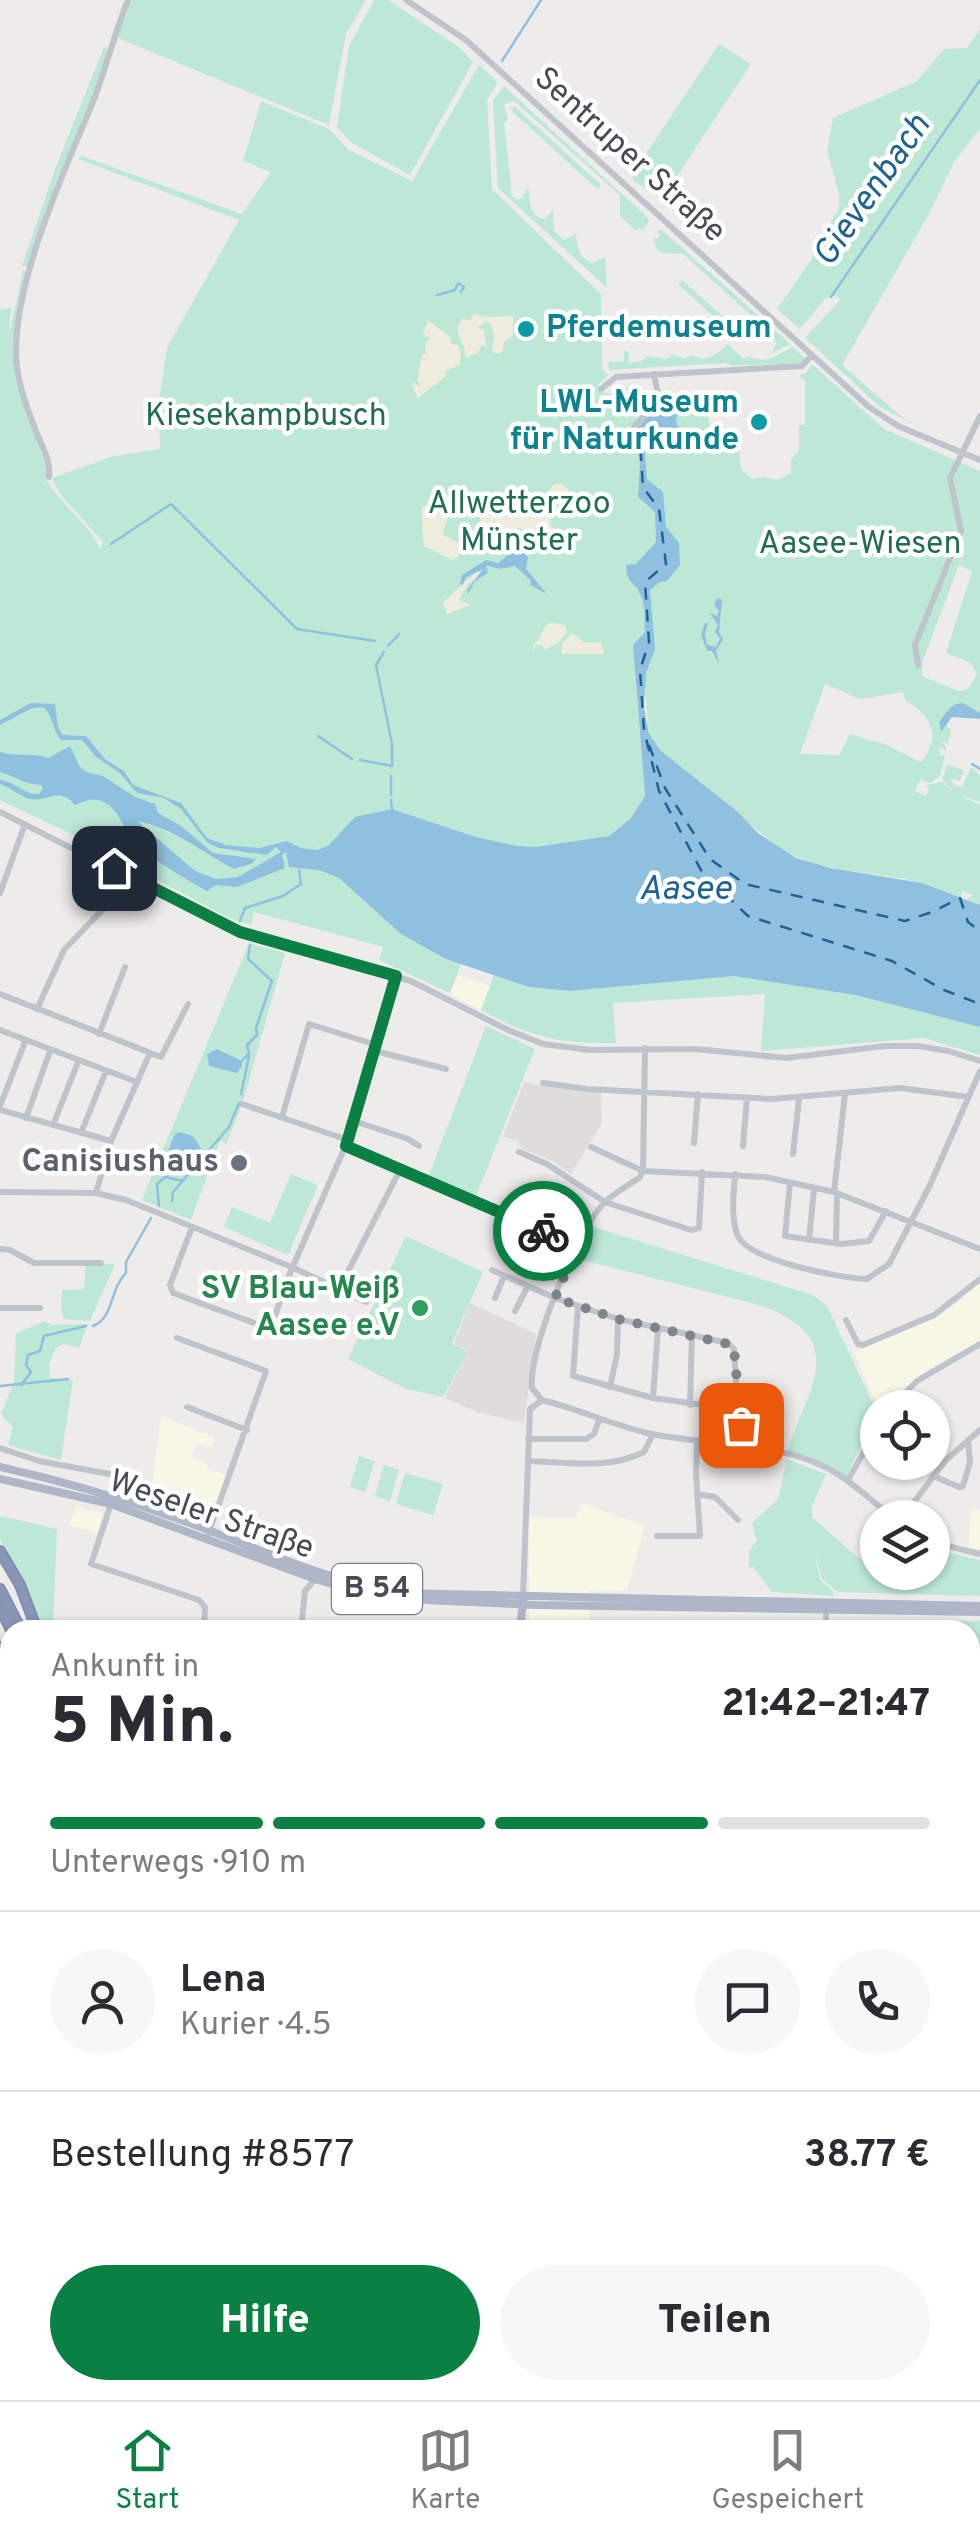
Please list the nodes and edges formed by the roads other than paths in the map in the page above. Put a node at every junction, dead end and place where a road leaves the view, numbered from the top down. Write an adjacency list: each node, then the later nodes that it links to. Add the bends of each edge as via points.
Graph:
1 (128, 0): 10 (street, via 68,160 20,318 19,378)
2 (406, 0): 3 (street, Sentruper Straße, via 466,40)
3 (812, 355): 4 (street, via 802,366); 8 (street, Sentruper Straße, via 884,418)
4 (654, 374): 5 (street, via 616,376); 7 (street, via 658,400)
5 (602, 390)
6 (980, 416): 8 (street)
7 (634, 427)
8 (961, 453): 9 (street, Sentruper Straße); 11 (street, via 950,484 961,531 916,645)
9 (980, 460)
10 (49, 477)
11 (918, 665)
12 (0, 812): 13 (street)
13 (25, 824): 14 (street); 15 (street)
14 (132, 878): 17 (street, via 240,932); 20 (street, via 64,950)
15 (0, 893)
16 (125, 967): 22 (street)
17 (396, 976): 24 (street); 25 (street, via 533,1041 575,1049)
18 (0, 994): 20 (street)
19 (188, 1004): 27 (street, via 165,1054)
20 (37, 1009): 22 (street)
21 (2, 1031): 23 (street)
22 (99, 1034): 27 (street)
23 (25, 1042): 26 (street); 42 (street)
24 (376, 1048): 30 (street); 43 (street, via 310,1024); 45 (street)
25 (645, 1048): 28 (street, via 786,1058 918,1046); 35 (street)
26 (50, 1052): 29 (street); 44 (street)
27 (150, 1054): 33 (street)
28 (980, 1061)
29 (78, 1062): 31 (street); 46 (street)
30 (446, 1069)
31 (106, 1071): 33 (street); 47 (street)
32 (980, 1071): 38 (street)
33 (137, 1082): 48 (street)
34 (543, 1083): 35 (street)
35 (646, 1090): 36 (street); 57 (street)
36 (698, 1094): 39 (street); 49 (street)
37 (845, 1094): 38 (street, via 900,1088); 40 (street); 64 (street)
38 (968, 1097): 67 (street)
39 (747, 1098): 40 (street); 52 (street)
40 (799, 1099): 55 (street)
41 (242, 1104): 43 (street)
42 (0, 1108): 44 (street)
43 (282, 1116): 50 (street)
44 (26, 1118): 46 (street)
45 (354, 1122): 50 (street); 51 (street)
46 (53, 1125): 47 (street)
47 (81, 1132): 48 (street)
48 (111, 1141): 63 (street)
49 (694, 1143)
50 (347, 1144): 56 (street); 75 (street)
51 (419, 1146)
52 (743, 1146)
53 (591, 1147): 57 (street)
54 (519, 1152): 65 (street)
55 (793, 1154)
56 (400, 1170): 71 (street); 80 (street)
57 (643, 1171): 58 (street); 65 (street)
58 (702, 1172): 59 (street); 65 (street, via 697,1230)
59 (735, 1174): 60 (street); 67 (street, via 736,1232 743,1244 757,1254 838,1276 867,1279 890,1264)
60 (790, 1183): 61 (street); 69 (street, via 785,1236)
61 (814, 1190): 64 (street); 69 (street)
62 (0, 1192): 63 (street)
63 (96, 1193): 68 (street)
64 (836, 1193): 66 (street); 70 (street)
65 (605, 1202): 71 (street)
66 (886, 1211): 67 (street); 70 (street, via 868,1241)
67 (909, 1220): 73 (street)
68 (192, 1227): 75 (street); 75 (street, via 170,1285 174,1294 272,1326)
69 (808, 1240): 70 (street)
70 (836, 1243)
71 (577, 1246): 82 (street)
72 (0, 1249): 74 (street, via 34,1263)
73 (980, 1249)
74 (101, 1263)
75 (294, 1268): 80 (street)
76 (492, 1270): 77 (street)
77 (504, 1276): 79 (street); 81 (street)
78 (980, 1279): 89 (street, via 934,1316 863,1345)
79 (528, 1286): 82 (street); 87 (street)
80 (339, 1290): 83 (street)
81 (495, 1298)
82 (555, 1298): 84 (street); 97 (street, via 532,1388)
83 (366, 1302)
84 (578, 1307): 88 (street); 94 (street, via 573,1376)
85 (0, 1308): 86 (street)
86 (40, 1308)
87 (515, 1310)
88 (618, 1319): 90 (street); 94 (street)
89 (846, 1320)
90 (658, 1329): 91 (street); 96 (street)
91 (692, 1336): 98 (street); 100 (street, via 734,1349)
92 (177, 1338): 102 (street, via 266,1371)
93 (980, 1344): 95 (street)
94 (610, 1388): 96 (street)
95 (908, 1390)
96 (653, 1398): 98 (street)
97 (542, 1400): 101 (street); 105 (street, via 532,1405)
98 (690, 1405): 100 (street)
99 (187, 1407): 102 (street)
100 (740, 1410): 108 (street)
101 (599, 1420): 104 (street); 105 (street, via 589,1438)
102 (247, 1430): 123 (street)
103 (980, 1430): 106 (street)
104 (652, 1434): 107 (street); 112 (street, via 640,1454 610,1462)
105 (528, 1439): 112 (street)
106 (968, 1440): 111 (street); 116 (street, via 963,1486)
107 (698, 1443): 108 (street); 119 (street)
108 (740, 1447): 114 (street)
109 (0, 1448): 121 (street, Weseler Straße, via 49,1464 111,1472 117,1480)
110 (860, 1458): 114 (street)
111 (950, 1458)
112 (528, 1461): 130 (street)
113 (0, 1467): 117 (main road, Weseler Straße / B 54)
114 (850, 1476): 120 (street)
115 (0, 1479): 118 (main road, Weseler Straße / B 54)
116 (944, 1480)
117 (62, 1482): 118 (main road, Weseler Straße); 121 (main road, Weseler Straße / B 54)
118 (60, 1493): 121 (main road, Weseler Straße / B 54)
119 (697, 1494): 122 (street, via 715,1497); 124 (street, via 700,1536)
120 (875, 1500)
121 (112, 1501): 123 (main road, Weseler Straße / B 54); 135 (street, via 91,1564 199,1600)
122 (738, 1520)
123 (208, 1535): 128 (main road, Weseler Straße / B 54); 130 (main road, Weseler Straße / B 54, via 361,1586)
124 (657, 1536)
125 (950, 1546): 127 (street)
126 (0, 1550): 134 (highway)
127 (980, 1554)
128 (312, 1581): 130 (main road, Weseler Straße / B 54, via 402,1599); 136 (street)
129 (0, 1589): 133 (highway)
130 (523, 1600): 131 (main road, Weseler Straße / B 54); 137 (main road)
131 (826, 1606): 132 (main road, Weseler Straße / B 54); 138 (street)
132 (980, 1609)
133 (15, 1620)
134 (33, 1620)
135 (204, 1620)
136 (302, 1620)
137 (521, 1620)
138 (826, 1620)

